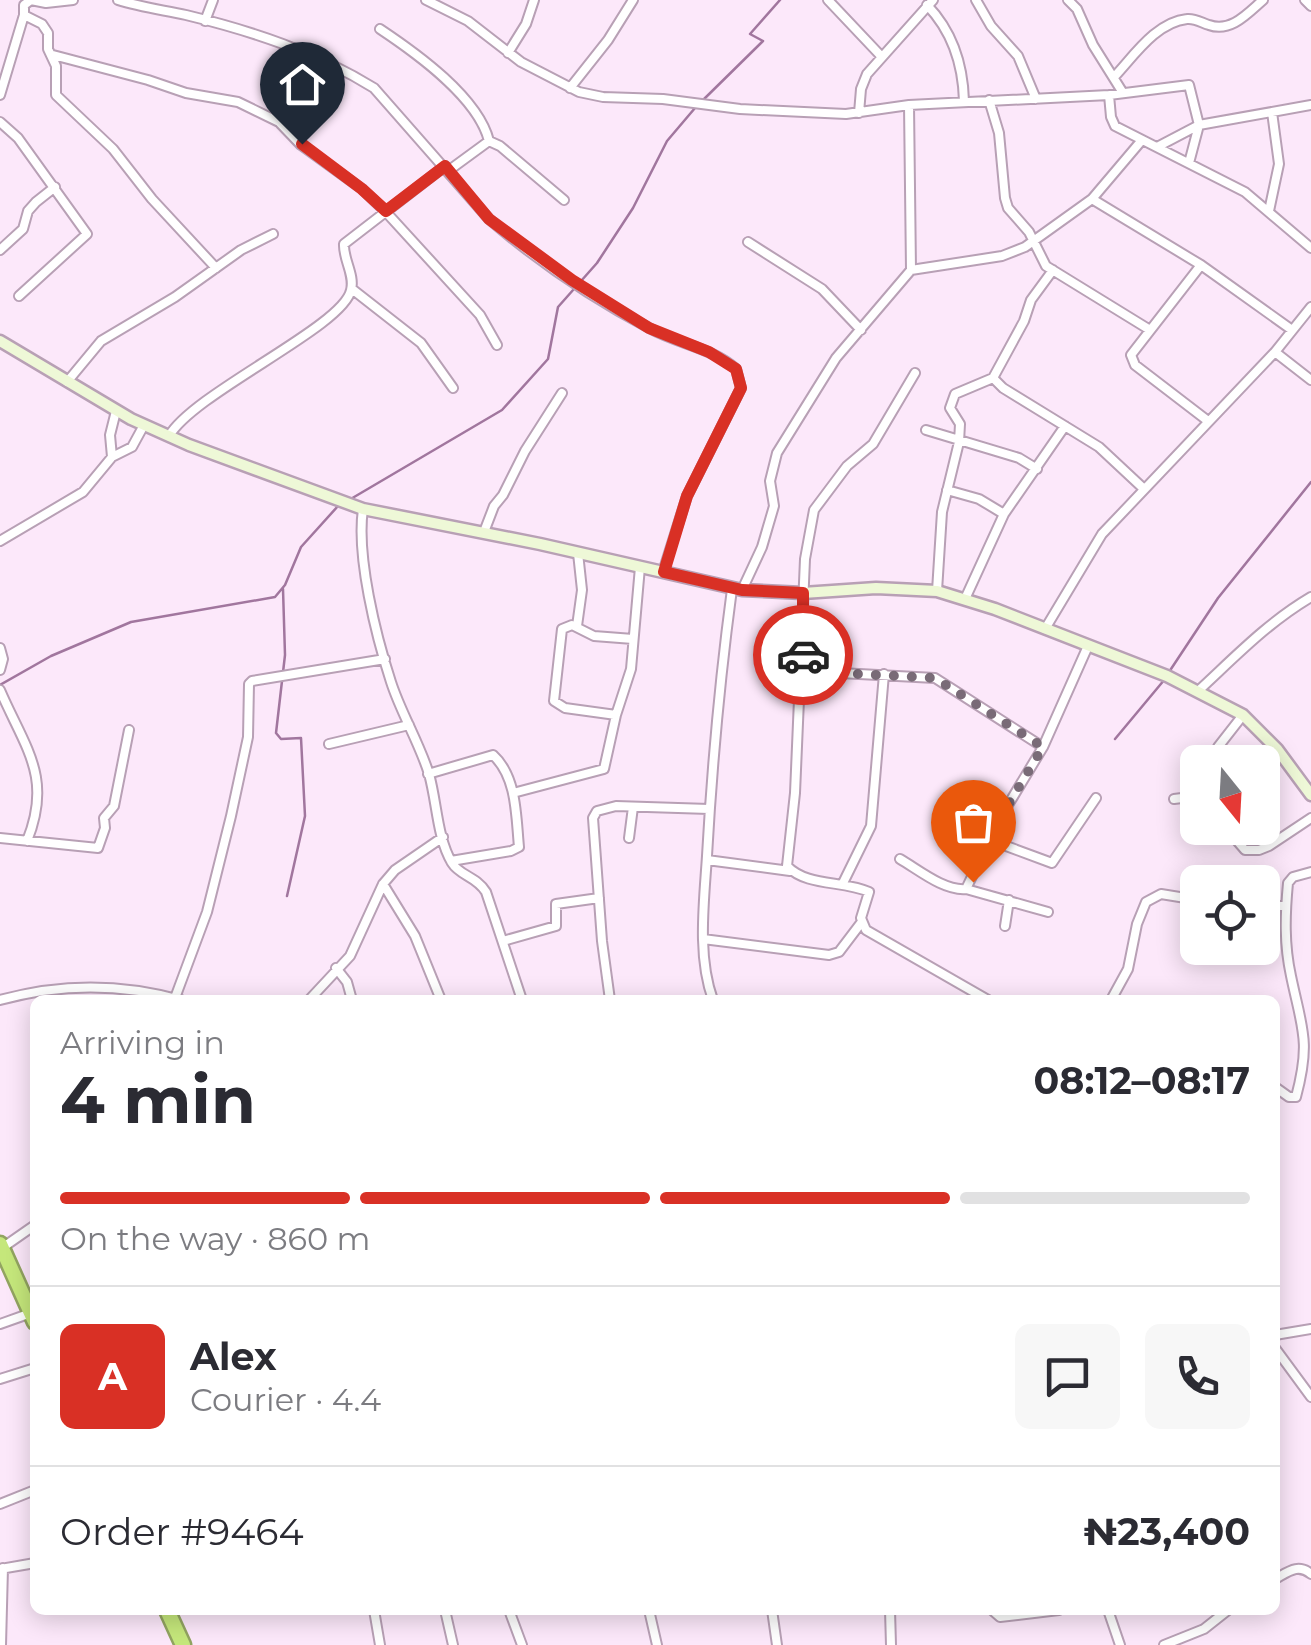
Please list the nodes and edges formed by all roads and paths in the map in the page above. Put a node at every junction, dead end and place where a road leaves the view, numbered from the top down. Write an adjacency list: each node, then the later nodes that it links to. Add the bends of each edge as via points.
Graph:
1 (73, 0): 13 (street)
2 (118, 0): 15 (street)
3 (212, 0): 15 (street)
4 (426, 0): 17 (street)
5 (534, 0): 17 (street)
6 (634, 0): 21 (street)
7 (828, 0): 19 (street)
8 (976, 0): 25 (street, via 1018,56)
9 (1262, 0): 20 (street, via 1221,28 1180,21 1151,38)
10 (1305, 0): 14 (street)
11 (1073, 2): 20 (street)
12 (930, 3): 19 (street); 27 (street, via 948,28)
13 (27, 4): 18 (street, via 48,32); 23 (street)
14 (1311, 6)
15 (206, 22): 38 (street, via 303,50 358,78)
16 (380, 29): 35 (street, via 444,78)
17 (508, 52): 21 (street)
18 (53, 55): 42 (street, via 186,94 238,102 280,122); 50 (street, via 56,95 113,149)
19 (881, 56): 31 (street, via 861,89)
20 (1114, 77): 22 (street)
21 (570, 88): 31 (street, via 604,97)
22 (1123, 93): 24 (street); 33 (street, via 1188,84)
23 (0, 95)
24 (1109, 95): 25 (street); 34 (street, via 1116,126)
25 (1036, 99): 26 (street)
26 (989, 100): 27 (street); 45 (street, via 1005,198)
27 (964, 101): 28 (street)
28 (909, 104): 31 (street); 51 (street)
29 (1311, 105): 30 (street)
30 (1272, 112): 33 (street); 43 (street, via 1279,164)
31 (859, 114)
32 (0, 122): 39 (street)
33 (1199, 125): 36 (street); 37 (street)
34 (1142, 140): 36 (street); 40 (street)
35 (489, 141): 38 (street); 41 (street)
36 (1157, 147): 37 (street)
37 (1188, 163): 43 (street)
38 (447, 169): 42 (street); 85 (street, via 489,219 572,280 649,328 726,361 739,376 741,388 687,496)
39 (55, 187): 48 (street); 54 (street, via 87,234)
40 (1092, 199): 45 (street); 49 (street)
41 (564, 200)
42 (386, 211): 53 (street, via 344,244); 60 (street, via 480,314)
43 (1269, 211): 47 (street)
44 (273, 234): 50 (street)
45 (1033, 240): 51 (street, via 1002,256); 52 (street)
46 (748, 242): 56 (street, via 822,288)
47 (1311, 248)
48 (0, 250)
49 (1201, 265): 57 (street); 58 (street)
50 (216, 268): 65 (street, via 100,341)
51 (911, 270): 56 (street)
52 (1054, 270): 57 (street); 63 (street, via 1031,300)
53 (352, 289): 66 (street, via 421,343); 73 (street, via 328,318)
54 (19, 296)
55 (1311, 307): 58 (street)
56 (861, 330): 86 (street, via 776,454 774,506 762,547)
57 (1150, 330): 69 (street, via 1131,355 1134,362)
58 (1292, 330): 61 (street)
59 (0, 342): 65 (main road)
60 (498, 345)
61 (1275, 352): 64 (street); 69 (street)
62 (916, 373): 88 (street, via 873,444 814,510)
63 (993, 378): 71 (street); 74 (street, via 956,394 950,408 960,424)
64 (1311, 380)
65 (67, 382): 68 (main road)
66 (452, 388)
67 (562, 393): 81 (street)
68 (116, 411): 70 (main road); 75 (street)
69 (1208, 422): 77 (street)
70 (144, 425): 73 (main road); 75 (street, via 132,446)
71 (1065, 426): 76 (street); 77 (street, via 1100,447)
72 (926, 430): 74 (street)
73 (169, 436): 79 (main road)
74 (959, 442): 76 (street); 78 (street)
75 (112, 457): 82 (street, via 83,492)
76 (1037, 469): 80 (street)
77 (1144, 489): 92 (street, via 1102,534)
78 (946, 490): 80 (street); 87 (street)
79 (362, 509): 81 (main road); 96 (street, via 364,570)
80 (1004, 514): 90 (street)
81 (484, 532): 83 (main road)
82 (0, 542)
83 (578, 554): 84 (main road); 91 (street)
84 (640, 567): 85 (main road); 93 (street)
85 (664, 572): 86 (main road)
86 (737, 590): 88 (main road); 116 (street, via 720,675)
87 (937, 591): 88 (main road); 90 (main road)
88 (803, 593): 98 (street)
89 (1311, 597): 101 (street, via 1251,638)
90 (966, 599): 92 (main road)
91 (577, 626): 93 (street, via 594,636); 102 (street, via 562,629 554,701)
92 (1044, 629): 94 (main road)
93 (634, 639): 102 (street)
94 (1088, 646): 101 (main road); 108 (street)
95 (0, 648): 97 (street)
96 (384, 658): 104 (street); 147 (street, via 249,684 248,737 214,890)
97 (0, 670)
98 (802, 671): 99 (street); 130 (street)
99 (884, 674): 108 (street, via 935,678); 132 (street, via 871,826)
100 (0, 690): 124 (street, via 34,763 39,809)
101 (1198, 690): 103 (main road)
102 (616, 714): 110 (street, via 601,772)
103 (1243, 715): 107 (street); 111 (main road)
104 (409, 724): 106 (street); 109 (street)
105 (128, 730): 124 (street, via 114,806 104,818 98,848)
106 (330, 744)
107 (1220, 745)
108 (1043, 747): 123 (street)
109 (428, 774): 110 (street, via 493,755); 119 (street)
110 (513, 792): 129 (street, via 517,849)
111 (1311, 796)
112 (1096, 798): 123 (street, via 1052,863)
113 (1180, 798): 114 (street)
114 (1174, 799)
115 (633, 806): 116 (street); 122 (street); 136 (street, via 605,808 593,818)
116 (709, 809): 128 (street)
117 (1311, 818): 120 (street)
118 (947, 820): 123 (street)
119 (444, 837): 129 (street); 133 (street)
120 (1280, 837)
121 (0, 838): 124 (street)
122 (630, 838)
123 (990, 840): 134 (street)
124 (28, 842)
125 (1241, 845): 126 (street)
126 (1268, 845)
127 (900, 859): 134 (street)
128 (707, 860): 130 (street); 143 (street)
129 (451, 861): 144 (street, via 478,880)
130 (790, 871): 132 (street)
131 (1311, 872): 139 (street, via 1288,883)
132 (843, 883): 141 (street, via 869,892)
133 (383, 884): 145 (street, via 350,956); 150 (street)
134 (966, 890): 137 (street)
135 (1180, 897): 155 (street, via 1162,894 1146,902)
136 (599, 898): 144 (street, via 556,904 556,926); 152 (street)
137 (1009, 900): 140 (street); 142 (street)
138 (1280, 906): 139 (street)
139 (1286, 906): 157 (street, via 1287,952 1308,1039 1296,1097)
140 (1048, 912)
141 (862, 923): 143 (street, via 829,955); 154 (street)
142 (1006, 926)
143 (703, 938): 153 (street)
144 (503, 941): 151 (street)
145 (336, 968): 148 (street); 149 (street)
146 (154, 995): 156 (street, via 75,986)
147 (175, 995)
148 (313, 995)
149 (351, 995)
150 (440, 995)
151 (520, 995)
152 (609, 995)
153 (712, 995)
154 (979, 995)
155 (1114, 995)
156 (0, 1000)
157 (1280, 1090)
158 (30, 1228): 159 (street)
159 (1, 1246): 160 (highway)
160 (30, 1310)
161 (30, 1318): 162 (street)
162 (0, 1324)
163 (1311, 1329): 164 (street)
164 (1280, 1333)
165 (1280, 1355): 168 (street)
166 (30, 1370): 167 (street)
167 (0, 1379)
168 (1311, 1397)
169 (30, 1492): 170 (street)
170 (0, 1504)
171 (30, 1564): 172 (street)
172 (2, 1568): 184 (street)
173 (1311, 1574): 174 (street, via 1297,1568)
174 (1280, 1577)
175 (169, 1615): 185 (highway)
176 (375, 1615): 186 (street)
177 (446, 1615): 187 (street)
178 (510, 1615): 188 (street)
179 (649, 1615): 189 (street)
180 (773, 1615): 190 (street)
181 (890, 1615): 191 (street)
182 (1110, 1615): 192 (street)
183 (1222, 1615): 193 (street)
184 (1, 1645)
185 (183, 1645)
186 (380, 1645)
187 (452, 1645)
188 (522, 1645)
189 (657, 1645)
190 (777, 1645)
191 (891, 1645)
192 (1120, 1645)
193 (1164, 1645)

